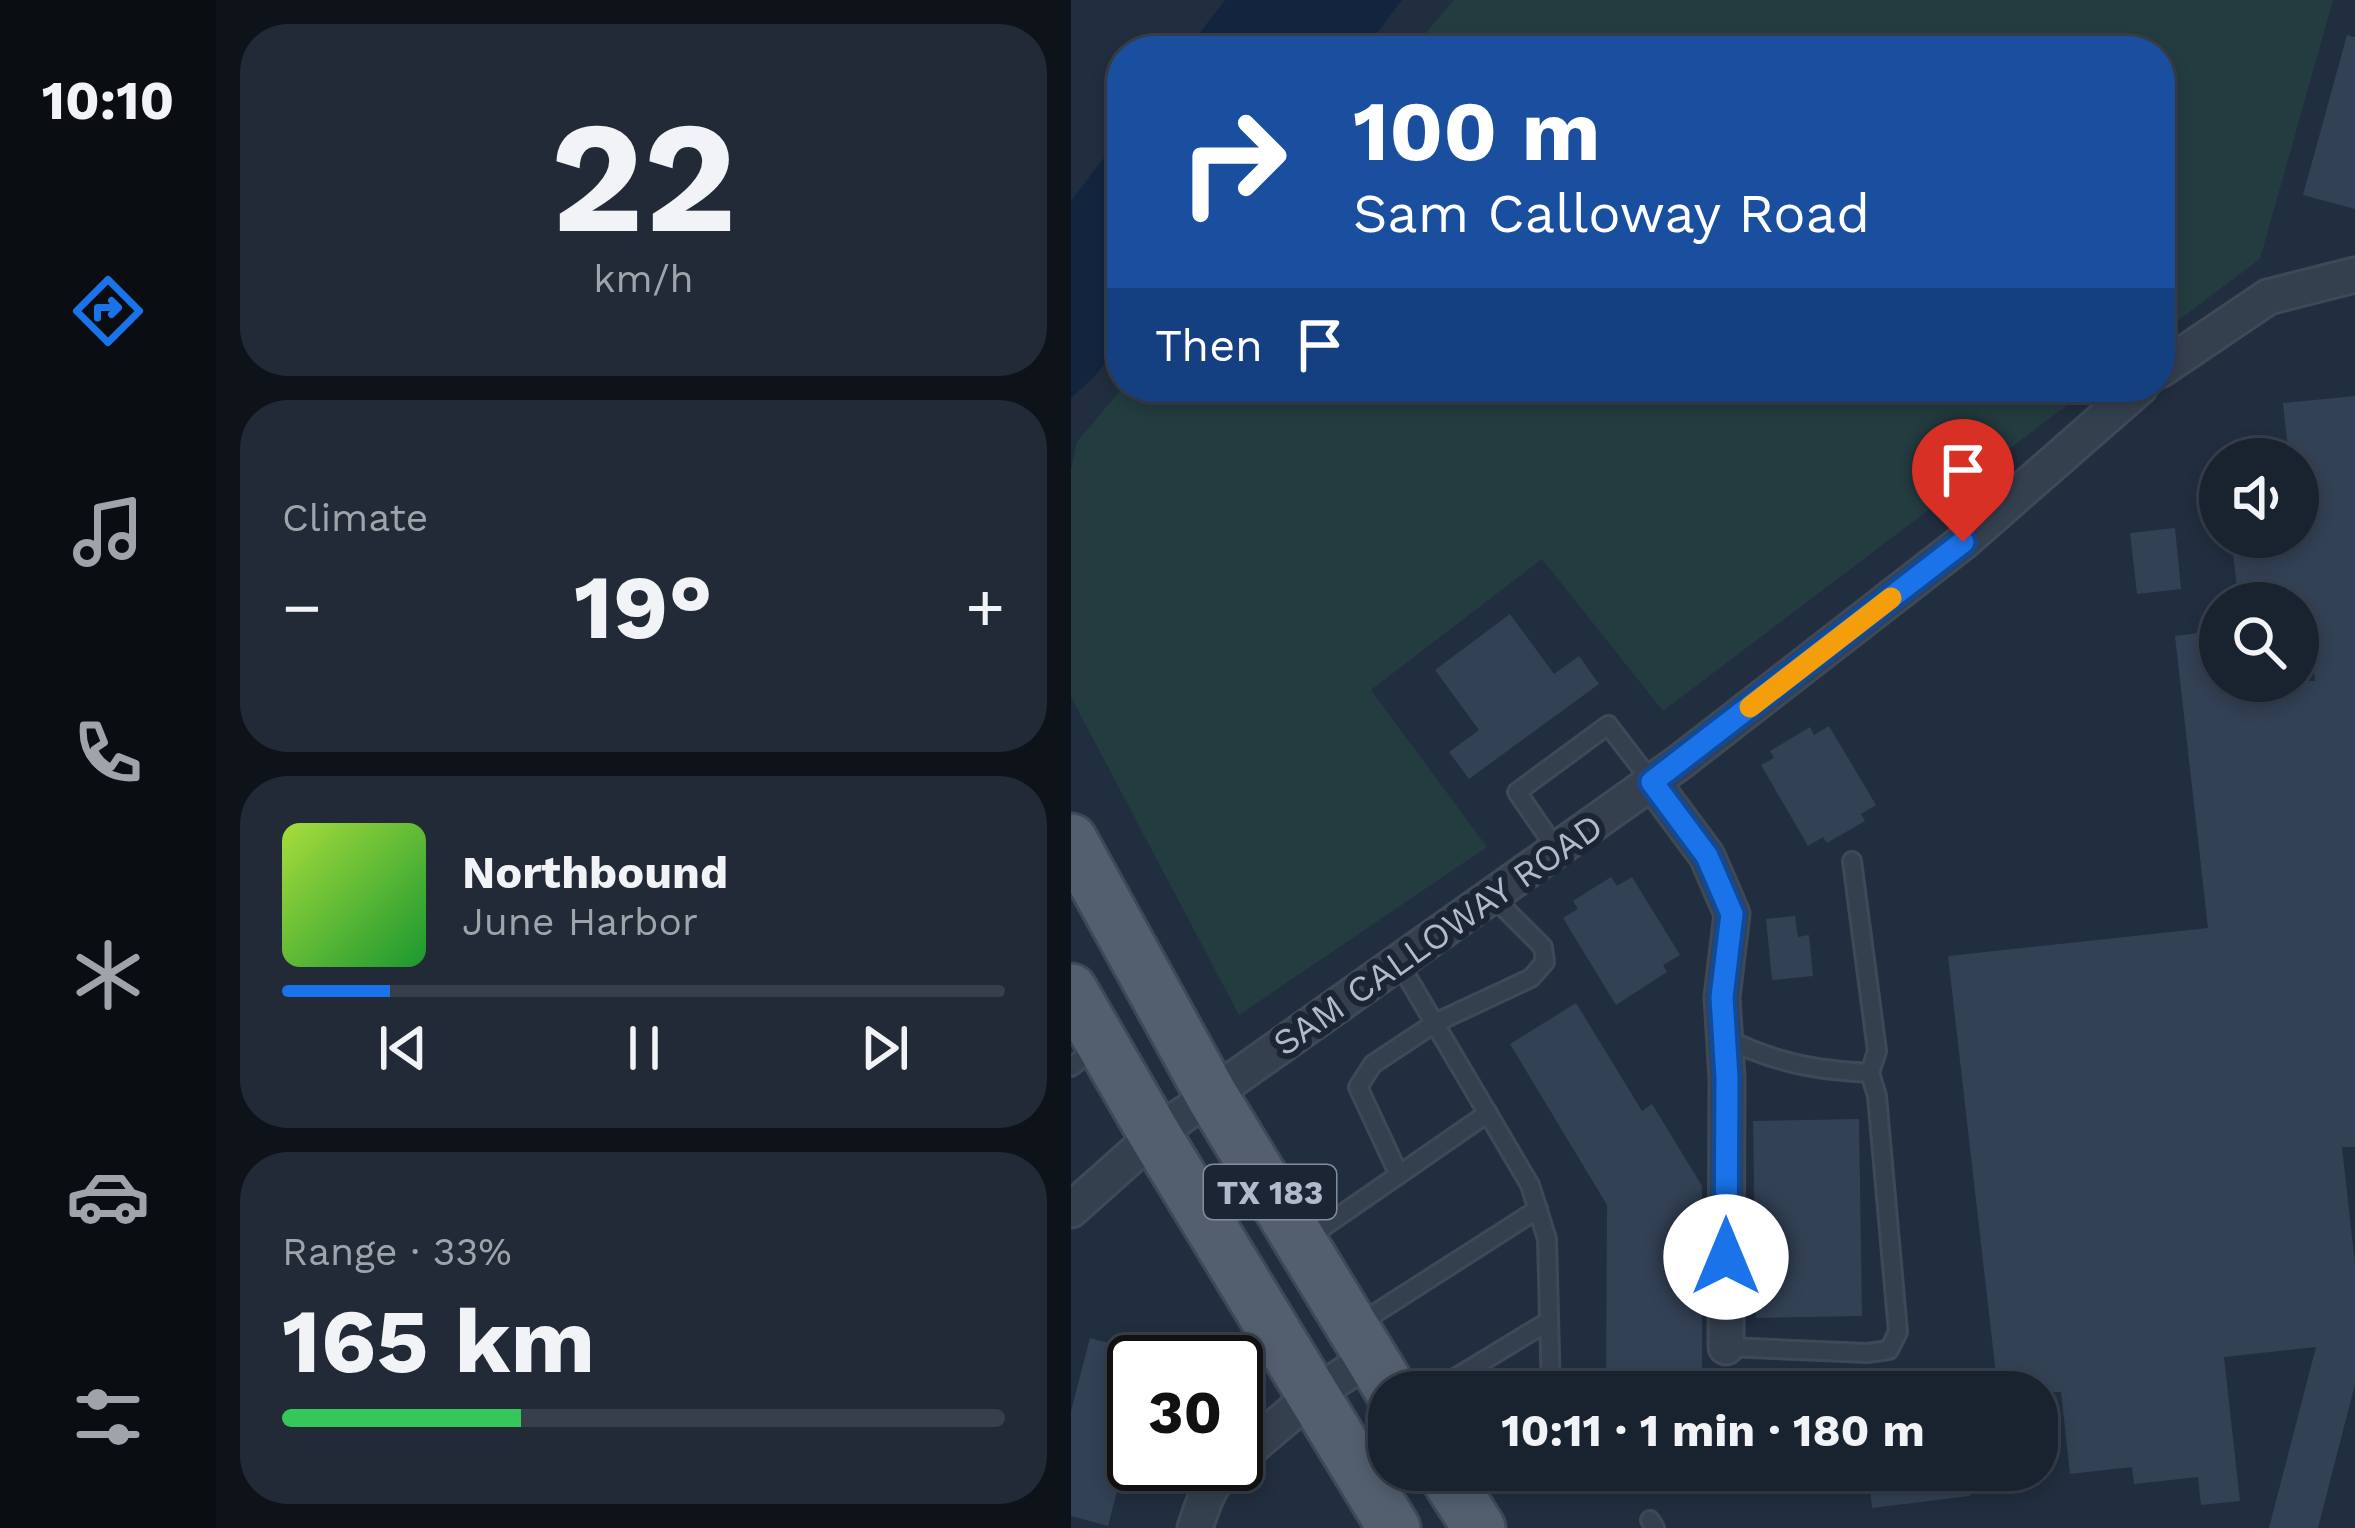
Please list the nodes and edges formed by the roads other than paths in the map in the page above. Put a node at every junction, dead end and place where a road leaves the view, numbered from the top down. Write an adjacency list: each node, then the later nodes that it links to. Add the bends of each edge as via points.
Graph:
1 (2355, 275): 2 (street, via 2268,297)
2 (2175, 360)
3 (2123, 402): 4 (street, SAM CALLOWAY ROAD, via 1963,542)
4 (1652, 782): 6 (street, SAM CALLOWAY ROAD); 6 (lane, via 1608,725 1517,792); 12 (street, via 1707,856 1732,914)
5 (1071, 840): 15 (main road, TX 183)
6 (1557, 850): 8 (street, SAM CALLOWAY ROAD)
7 (1852, 861): 14 (lane, via 1877,1051)
8 (1493, 896): 9 (street, SAM CALLOWAY ROAD); 11 (lane, via 1543,947 1545,962 1531,978)
9 (1399, 962): 11 (lane); 15 (street, SAM CALLOWAY ROAD)
10 (1071, 990): 13 (main road, TX 183)
11 (1435, 1023): 16 (lane); 18 (lane, via 1373,1064 1358,1087)
12 (1724, 1038): 14 (lane, via 1792,1065); 23 (street)
13 (1087, 1055): 17 (main road, TX 183)
14 (1870, 1073): 23 (lane, via 1897,1332 1889,1350)
15 (1212, 1096): 17 (street, SAM CALLOWAY ROAD); 21 (main road, TX 183)
16 (1488, 1113): 18 (lane); 19 (lane)
17 (1156, 1135): 20 (street, SAM CALLOWAY ROAD); 27 (main road, TX 183)
18 (1399, 1175): 21 (lane)
19 (1538, 1209): 22 (lane, via 1547,1239); 24 (lane)
20 (1071, 1210)
21 (1301, 1243): 24 (main road, TX 183)
22 (1549, 1321): 25 (lane); 26 (lane)
23 (1726, 1347)
24 (1372, 1359): 27 (street)
25 (1467, 1371)
26 (1550, 1371)
27 (1313, 1395): 28 (street); 32 (main road, TX 183)
28 (1263, 1437)
29 (1209, 1491): 31 (street)
30 (1455, 1491): 33 (main road)
31 (1195, 1528)
32 (1394, 1528)
33 (1478, 1528)

